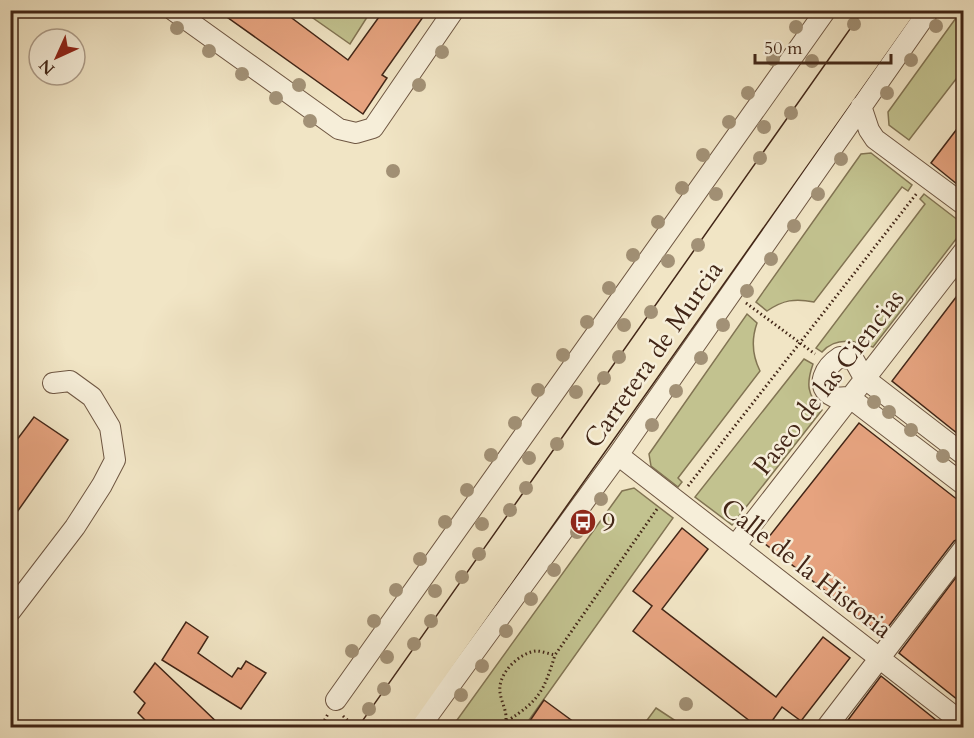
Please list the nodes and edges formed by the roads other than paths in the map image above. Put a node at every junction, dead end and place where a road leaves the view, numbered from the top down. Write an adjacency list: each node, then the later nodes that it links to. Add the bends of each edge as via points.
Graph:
1 (173, 10): 2 (street, via 339,129 356,133 373,128)
2 (454, 10)
3 (826, 10): 20 (street)
4 (879, 10): 22 (main road, Carretera de Murcia)
5 (902, 10): 23 (main road, Carretera de Murcia)
6 (929, 10): 7 (street, Carretera de Murcia)
7 (861, 106): 8 (street, via 875,139); 13 (street, Carretera de Murcia)
8 (963, 205)
9 (963, 251): 10 (street, Paseo de las Ciencias)
10 (864, 378): 12 (street, Paseo de las Ciencias); 12 (street, via 854,360 840,357 830,363 823,374 823,385 835,397); 14 (street)
11 (53, 383): 18 (street, via 70,381 92,397 110,427 115,460 75,526)
12 (849, 398): 15 (street); 16 (street, Paseo de las Ciencias)
13 (618, 455): 16 (street, Calle de la Historia); 24 (street, Carretera de Murcia)
14 (963, 455)
15 (963, 485)
16 (735, 546): 19 (street, Calle de la Historia)
17 (963, 548): 19 (street)
18 (10, 612)
19 (879, 658): 21 (street, Calle de la Historia); 25 (street)
20 (336, 700)
21 (963, 724)
22 (373, 728)
23 (394, 728)
24 (419, 728)
25 (826, 728)

